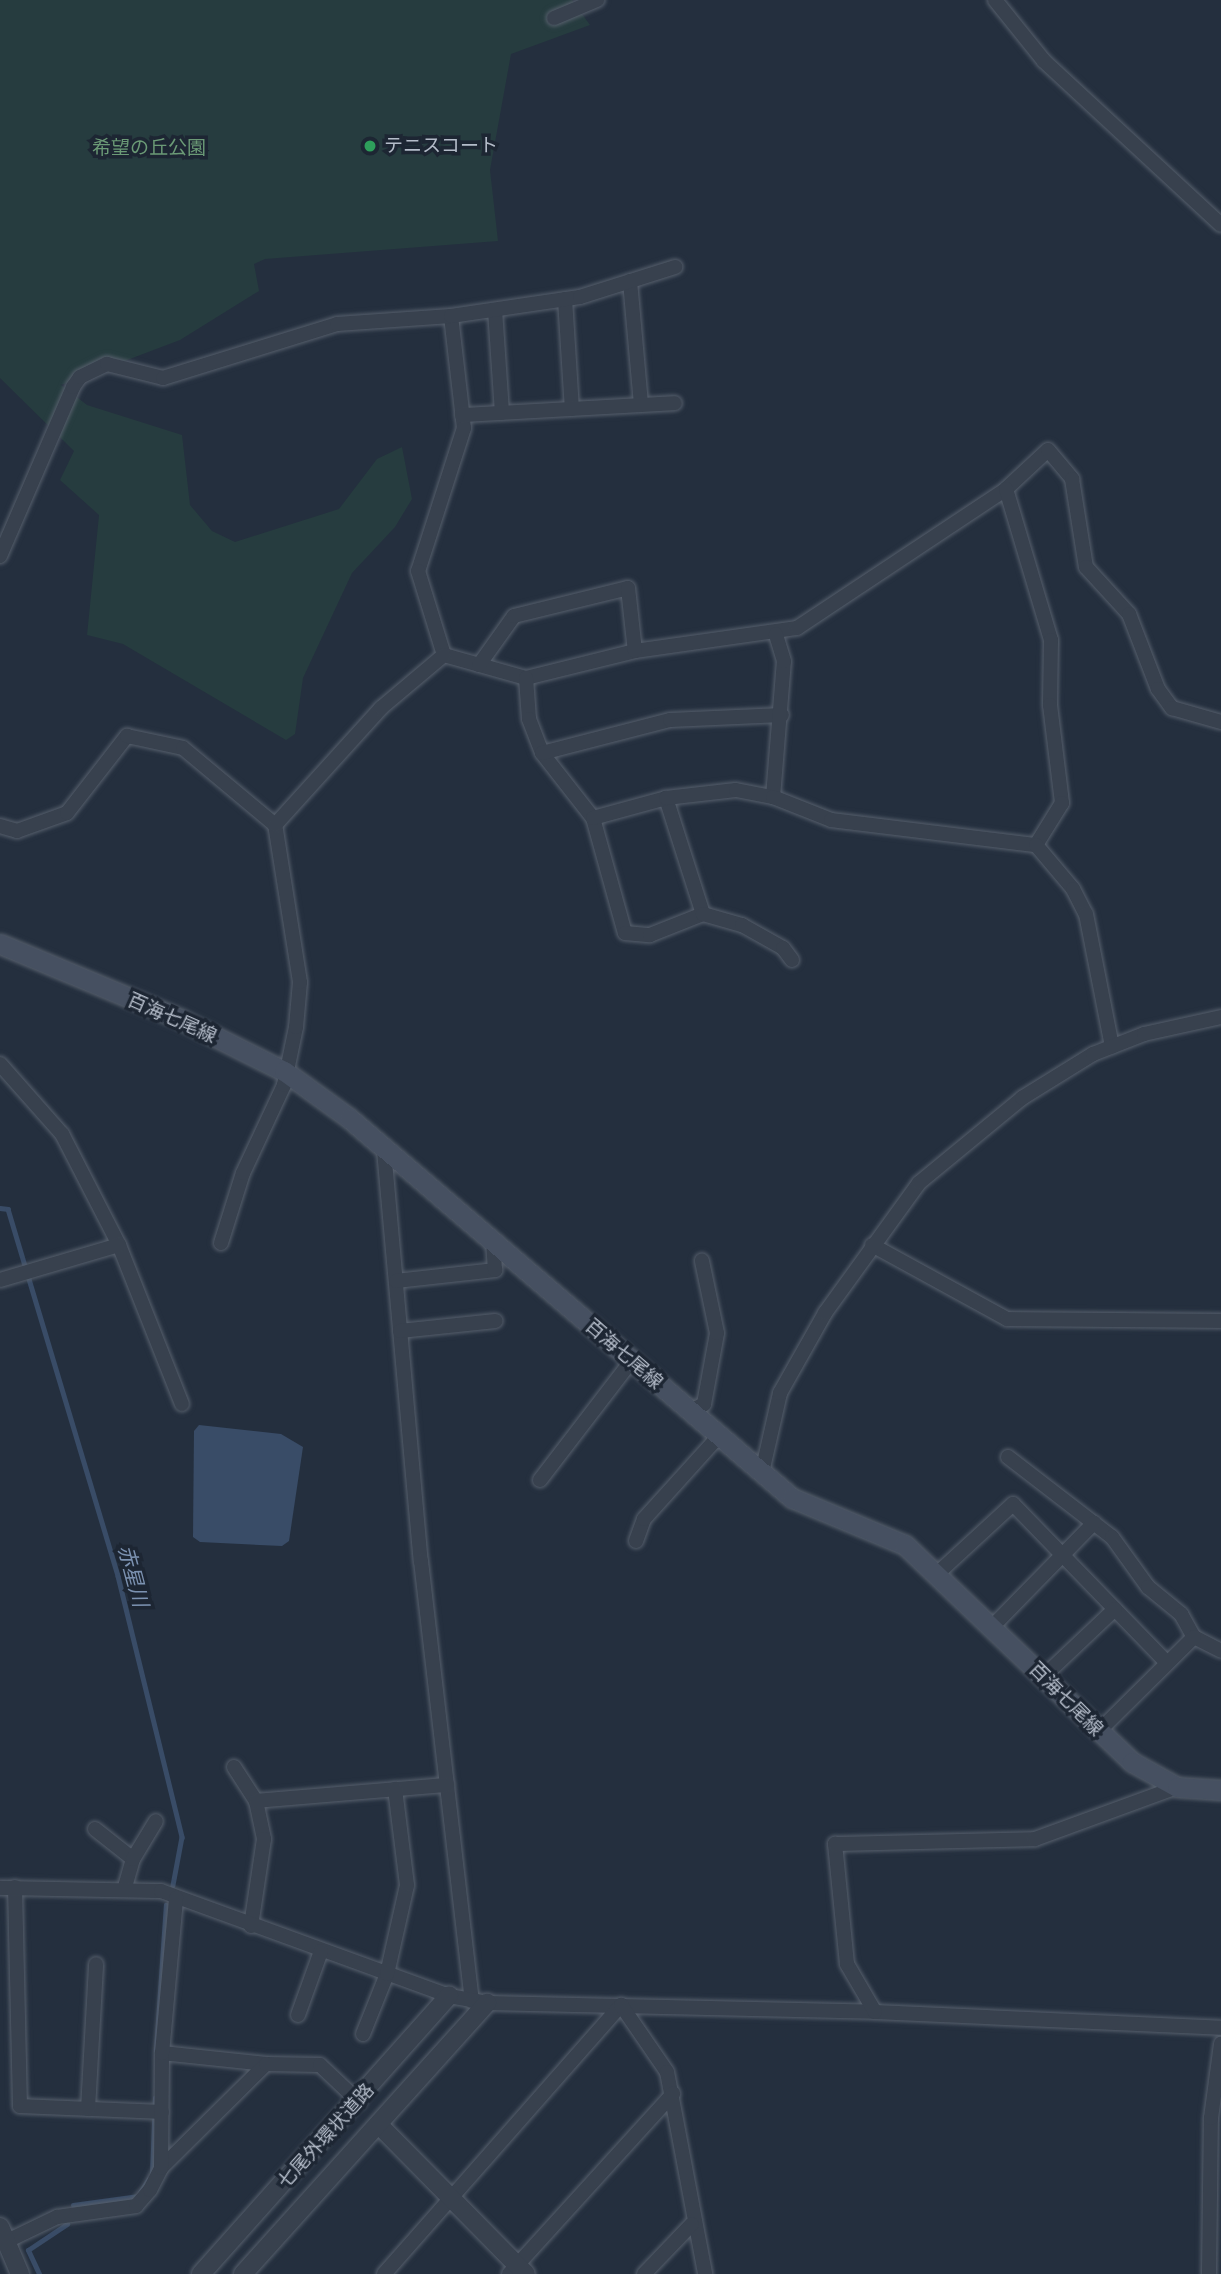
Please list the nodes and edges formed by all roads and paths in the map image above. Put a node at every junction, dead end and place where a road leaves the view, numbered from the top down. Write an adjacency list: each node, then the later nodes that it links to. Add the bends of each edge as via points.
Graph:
1 (597, 0): 3 (street)
2 (995, 0): 4 (street, via 1044,61)
3 (554, 18)
4 (1219, 219)
5 (675, 267): 6 (street)
6 (630, 281): 7 (street); 11 (street)
7 (565, 299): 8 (street); 12 (street)
8 (495, 310): 9 (street); 13 (street)
9 (451, 316): 14 (street); 16 (street, via 337,324 163,378 107,365 80,377)
10 (675, 403): 11 (street)
11 (641, 405): 12 (street)
12 (572, 409): 13 (street)
13 (502, 413): 14 (street)
14 (462, 415): 19 (street, via 464,428 418,571)
15 (1006, 489): 17 (street, via 797,628); 23 (street, via 1048,450 1072,479 1086,567 1129,614 1158,689 1172,708); 30 (street, via 1051,640 1049,705 1062,803)
16 (0, 556)
17 (776, 634): 18 (street); 22 (street, via 784,661)
18 (635, 651): 20 (street, via 628,588 514,616); 21 (street)
19 (444, 655): 20 (street); 28 (street, via 381,708)
20 (479, 665): 21 (street)
21 (526, 678): 24 (street, via 529,719)
22 (782, 715): 24 (street, via 670,720); 26 (street)
23 (1221, 722)
24 (542, 753): 27 (street)
25 (666, 797): 26 (street, via 736,790); 27 (street); 31 (street)
26 (773, 797): 30 (street, via 831,820)
27 (593, 818): 31 (street, via 625,933 650,935)
28 (275, 825): 29 (street, via 183,748 127,736 67,813 17,831); 37 (street, via 300,982)
29 (0, 826)
30 (1036, 845): 35 (street, via 1073,889 1086,914)
31 (703, 914): 33 (street, via 742,925 783,948)
32 (0, 944): 37 (main road, 百海七尾線, via 180,1020)
33 (792, 960)
34 (1221, 1017): 35 (street)
35 (1112, 1046): 42 (street, via 1022,1098 968,1138 919,1183)
36 (0, 1064): 41 (street, via 62,1134)
37 (284, 1071): 38 (main road, 百海七尾線); 40 (street, via 284,1085 243,1173)
38 (384, 1150): 39 (main road, 百海七尾線); 45 (street)
39 (493, 1241): 45 (street, via 495,1270); 49 (main road, 百海七尾線)
40 (221, 1243)
41 (119, 1245): 44 (street); 50 (street)
42 (872, 1245): 47 (street, via 1007,1319); 54 (street, via 825,1313 780,1393)
43 (702, 1261): 51 (street, via 717,1333 704,1404)
44 (0, 1280)
45 (396, 1281): 48 (street)
46 (495, 1321): 48 (street)
47 (1221, 1321)
48 (400, 1331): 68 (street)
49 (632, 1360): 51 (main road, 百海七尾線); 55 (street)
50 (182, 1404)
51 (691, 1411): 52 (main road, 百海七尾線)
52 (719, 1435): 54 (main road, 百海七尾線); 57 (street, via 644,1518)
53 (1008, 1457): 56 (street)
54 (762, 1468): 59 (main road, 百海七尾線, via 792,1498 905,1545)
55 (540, 1480)
56 (1094, 1523): 58 (street); 62 (street, via 1112,1536 1148,1587 1181,1614)
57 (636, 1541)
58 (1062, 1555): 59 (street, via 1013,1504); 60 (street); 61 (street)
59 (938, 1573): 61 (main road, 百海七尾線)
60 (1115, 1609): 64 (street); 65 (street)
61 (992, 1627): 65 (main road, 百海七尾線)
62 (1194, 1637): 63 (street); 64 (street)
63 (1221, 1651)
64 (1167, 1663): 66 (street)
65 (1043, 1678): 66 (main road, 百海七尾線)
66 (1098, 1732): 69 (main road, 百海七尾線, via 1132,1762)
67 (234, 1767): 72 (street)
68 (447, 1785): 70 (street); 85 (street)
69 (1177, 1787): 71 (main road, 百海七尾線); 87 (street, via 1035,1839 835,1844 847,1964)
70 (395, 1789): 72 (street); 83 (street, via 407,1885)
71 (1221, 1790)
72 (256, 1801): 80 (street, via 264,1839)
73 (156, 1821): 75 (street)
74 (95, 1829): 75 (street)
75 (133, 1859): 78 (street)
76 (15, 1887): 77 (street); 78 (street); 96 (street, via 20,2106)
77 (0, 1888)
78 (124, 1890): 79 (street, via 161,1891)
79 (176, 1898): 80 (street); 92 (street)
80 (251, 1926): 81 (street)
81 (321, 1951): 83 (street); 88 (street)
82 (96, 1964): 96 (street)
83 (387, 1974): 84 (street); 90 (street)
84 (449, 1996): 85 (street); 95 (street, 七尾外環状道路)
85 (480, 2002): 86 (street); 98 (street, 七尾外環状道路)
86 (621, 2005): 87 (street); 94 (street, via 667,2072); 101 (street)
87 (875, 2012): 89 (street)
88 (298, 2015)
89 (1221, 2028)
90 (363, 2035)
91 (1221, 2044): 100 (street)
92 (162, 2053): 93 (street); 97 (street)
93 (265, 2064): 95 (street, via 320,2066); 99 (street)
94 (673, 2094): 102 (street); 104 (street)
95 (359, 2102): 106 (street, 七尾外環状道路)
96 (89, 2109): 97 (street)
97 (162, 2112): 99 (street)
98 (379, 2125): 101 (street); 107 (street, 七尾外環状道路)
99 (161, 2168): 103 (street, via 136,2206 57,2217)
100 (1215, 2178): 111 (street)
101 (453, 2197): 104 (street); 108 (street)
102 (692, 2224): 109 (street); 110 (street)
103 (3, 2234): 105 (street)
104 (518, 2271)
105 (20, 2274)
106 (201, 2274)
107 (243, 2274)
108 (384, 2274)
109 (644, 2274)
110 (705, 2274)
111 (1209, 2274)

